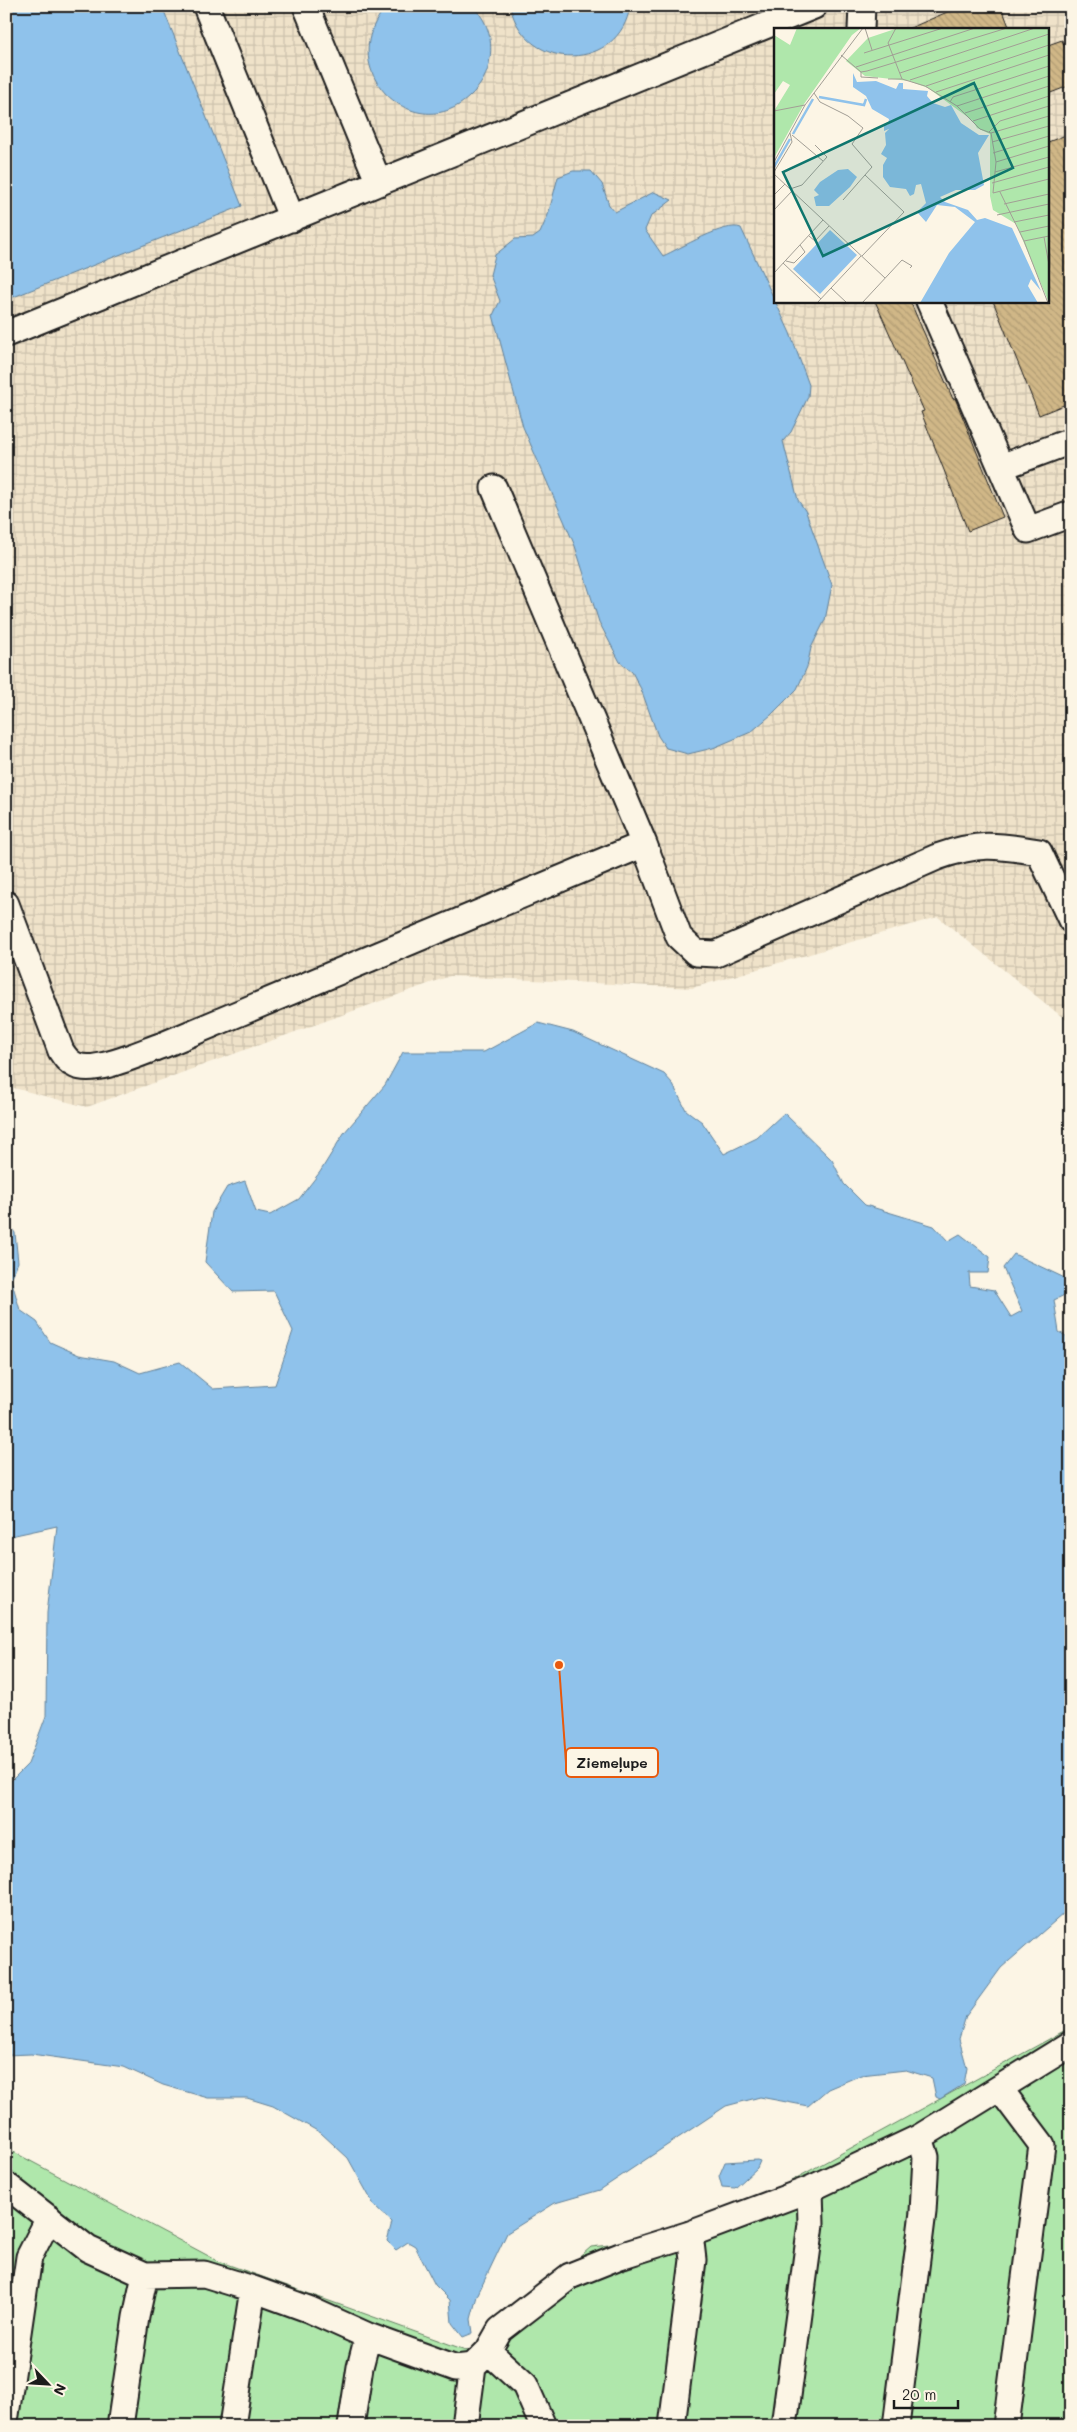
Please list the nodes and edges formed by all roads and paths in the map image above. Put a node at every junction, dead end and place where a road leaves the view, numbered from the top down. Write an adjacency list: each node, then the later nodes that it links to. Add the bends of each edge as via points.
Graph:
1 (206, 6): 7 (lane)
2 (306, 6): 6 (lane)
3 (814, 6): 6 (lane)
4 (862, 6): 5 (lane)
5 (861, 28)
6 (379, 183): 7 (lane)
7 (292, 219): 9 (lane)
8 (929, 302): 11 (lane)
9 (6, 334)
10 (1071, 441): 11 (lane)
11 (1001, 467): 13 (lane, via 1028,530)
12 (494, 488): 14 (lane)
13 (1071, 514)
14 (644, 844): 15 (lane, via 163,1045 93,1067 75,1065 61,1051); 16 (lane, via 679,937 696,953 716,954 937,857 986,844 1039,852)
15 (6, 904)
16 (1071, 920)
17 (1071, 2044): 18 (lane)
18 (1000, 2089): 19 (lane); 37 (lane, via 1042,2145)
19 (920, 2137): 21 (lane); 36 (lane, via 926,2157 923,2212)
20 (6, 2184): 22 (lane)
21 (810, 2189): 23 (lane); 35 (lane, via 811,2224)
22 (49, 2218): 24 (lane, via 88,2249); 28 (lane, via 29,2257)
23 (690, 2234): 27 (lane, via 570,2276 500,2330); 34 (lane, via 693,2260)
24 (145, 2275): 25 (lane, via 204,2274); 29 (lane)
25 (253, 2288): 26 (lane); 30 (lane)
26 (368, 2336): 27 (lane, via 456,2368); 31 (lane)
27 (480, 2358): 32 (lane); 33 (lane, via 525,2385)
28 (6, 2416)
29 (120, 2426)
30 (232, 2426)
31 (351, 2426)
32 (465, 2426)
33 (543, 2426)
34 (672, 2426)
35 (784, 2426)
36 (896, 2426)
37 (1006, 2426)

